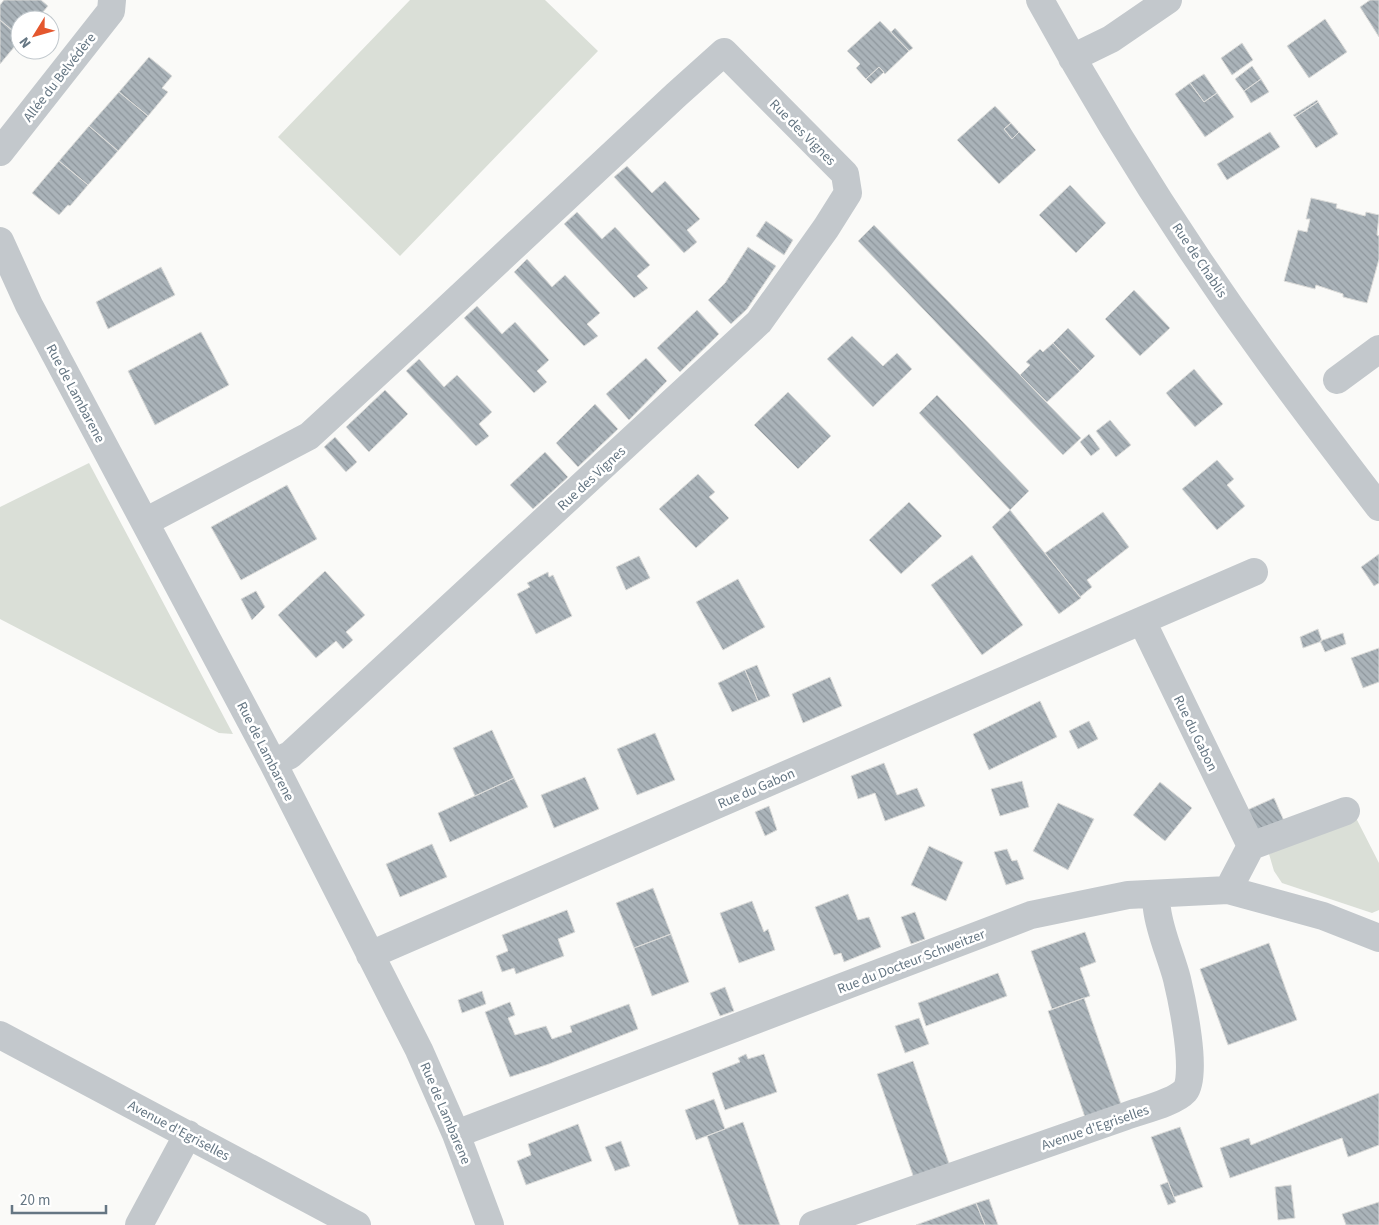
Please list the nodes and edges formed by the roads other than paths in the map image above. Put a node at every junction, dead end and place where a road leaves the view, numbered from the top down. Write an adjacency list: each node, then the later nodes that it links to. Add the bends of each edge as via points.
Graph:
1 (112, 0): 5 (street, Allée du Belvédère, via 112,11)
2 (1040, 0): 4 (street, Rue de Chablis)
3 (1168, 0): 4 (street, via 1111,38)
4 (1072, 58): 10 (street, Rue de Chablis, via 1190,247 1271,364)
5 (0, 152)
6 (0, 241): 7 (street)
7 (10, 289): 11 (street, Rue de Lambarene)
8 (1379, 349): 9 (street)
9 (1337, 380)
10 (1379, 507)
11 (145, 522): 14 (street, Rue de Lambarene); 14 (street, Rue des Vignes, via 309,436 724,52 846,174 848,192 759,322 297,749)
12 (1254, 572): 13 (street, Rue du Gabon)
13 (1142, 621): 16 (street, Rue du Gabon); 20 (street, Rue du Gabon)
14 (273, 763): 20 (street, Rue de Lambarene)
15 (1346, 811): 16 (street)
16 (1251, 846): 17 (street)
17 (1228, 890): 18 (street, Rue du Docteur Schweitzer); 19 (street, Rue du Docteur Schweitzer, via 1323,916)
18 (1156, 894): 23 (street, Rue du Docteur Schweitzer, via 1128,895 1031,915); 27 (street, Avenue d'Egriselles, via 1157,909 1177,980 1188,1046 1191,1070 1183,1092 1126,1116)
19 (1379, 938)
20 (370, 955): 23 (street, Rue de Lambarene, via 419,1050)
21 (0, 1035): 22 (street, Avenue d'Egriselles)
22 (188, 1134): 24 (street); 25 (street, Avenue d'Egriselles)
23 (456, 1134): 26 (street, Rue de Lambarene)
24 (139, 1225)
25 (357, 1225)
26 (490, 1225)
27 (813, 1225)

